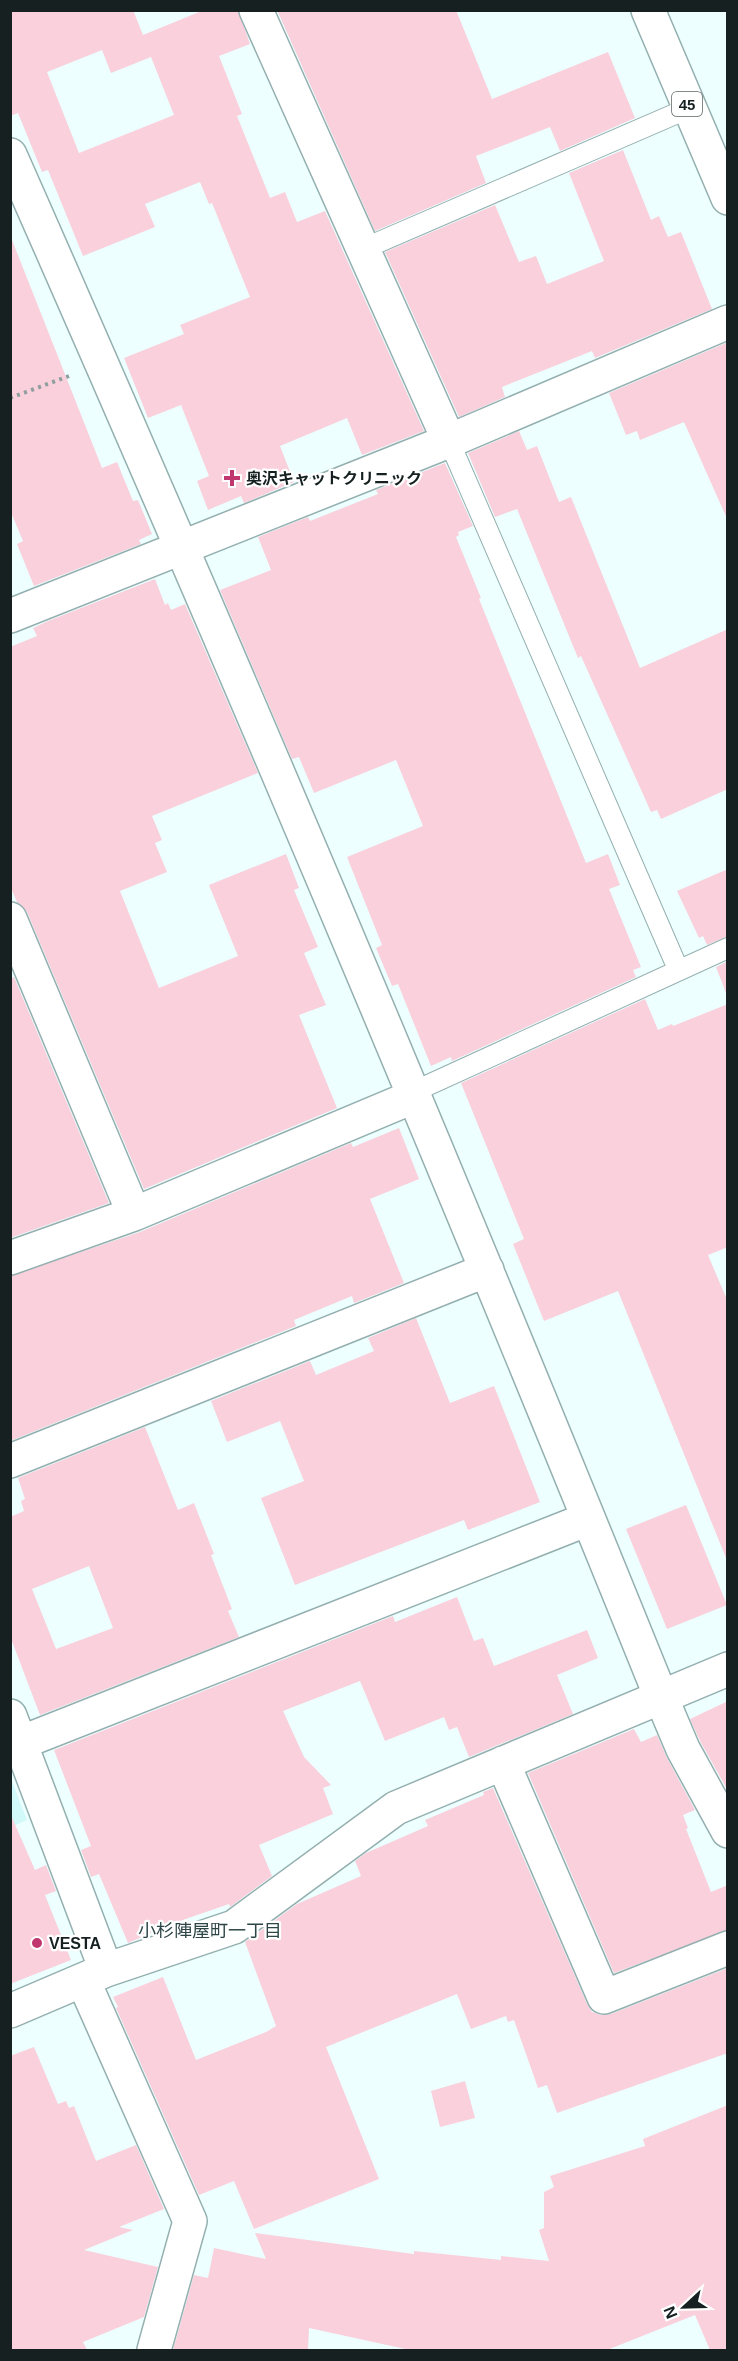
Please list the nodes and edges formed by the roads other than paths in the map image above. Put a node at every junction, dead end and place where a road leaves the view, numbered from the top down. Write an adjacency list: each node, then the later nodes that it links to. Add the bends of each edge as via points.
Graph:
1 (256, 10): 6 (street)
2 (648, 10): 3 (street, 45)
3 (689, 108): 5 (street, 45); 6 (lane)
4 (10, 155): 9 (street)
5 (728, 198)
6 (363, 249): 8 (street)
7 (728, 322): 8 (street)
8 (449, 441): 9 (street); 13 (lane)
9 (183, 548): 10 (street); 14 (street)
10 (10, 616)
11 (10, 919): 15 (street)
12 (728, 948): 13 (lane)
13 (678, 969): 14 (lane)
14 (414, 1094): 15 (street); 17 (street)
15 (134, 1214): 16 (street)
16 (10, 1258)
17 (487, 1270): 18 (street); 19 (street)
18 (10, 1461)
19 (588, 1519): 21 (street); 22 (street)
20 (728, 1669): 21 (street)
21 (661, 1697): 23 (street); 24 (street, via 683,1749)
22 (15, 1730): 26 (street)
23 (504, 1763): 25 (street, via 604,1997); 26 (street, via 396,1808 234,1927)
24 (728, 1831)
25 (728, 1948)
26 (94, 1975): 27 (street); 28 (street, via 190,2221)
27 (10, 2011)
28 (154, 2350)

